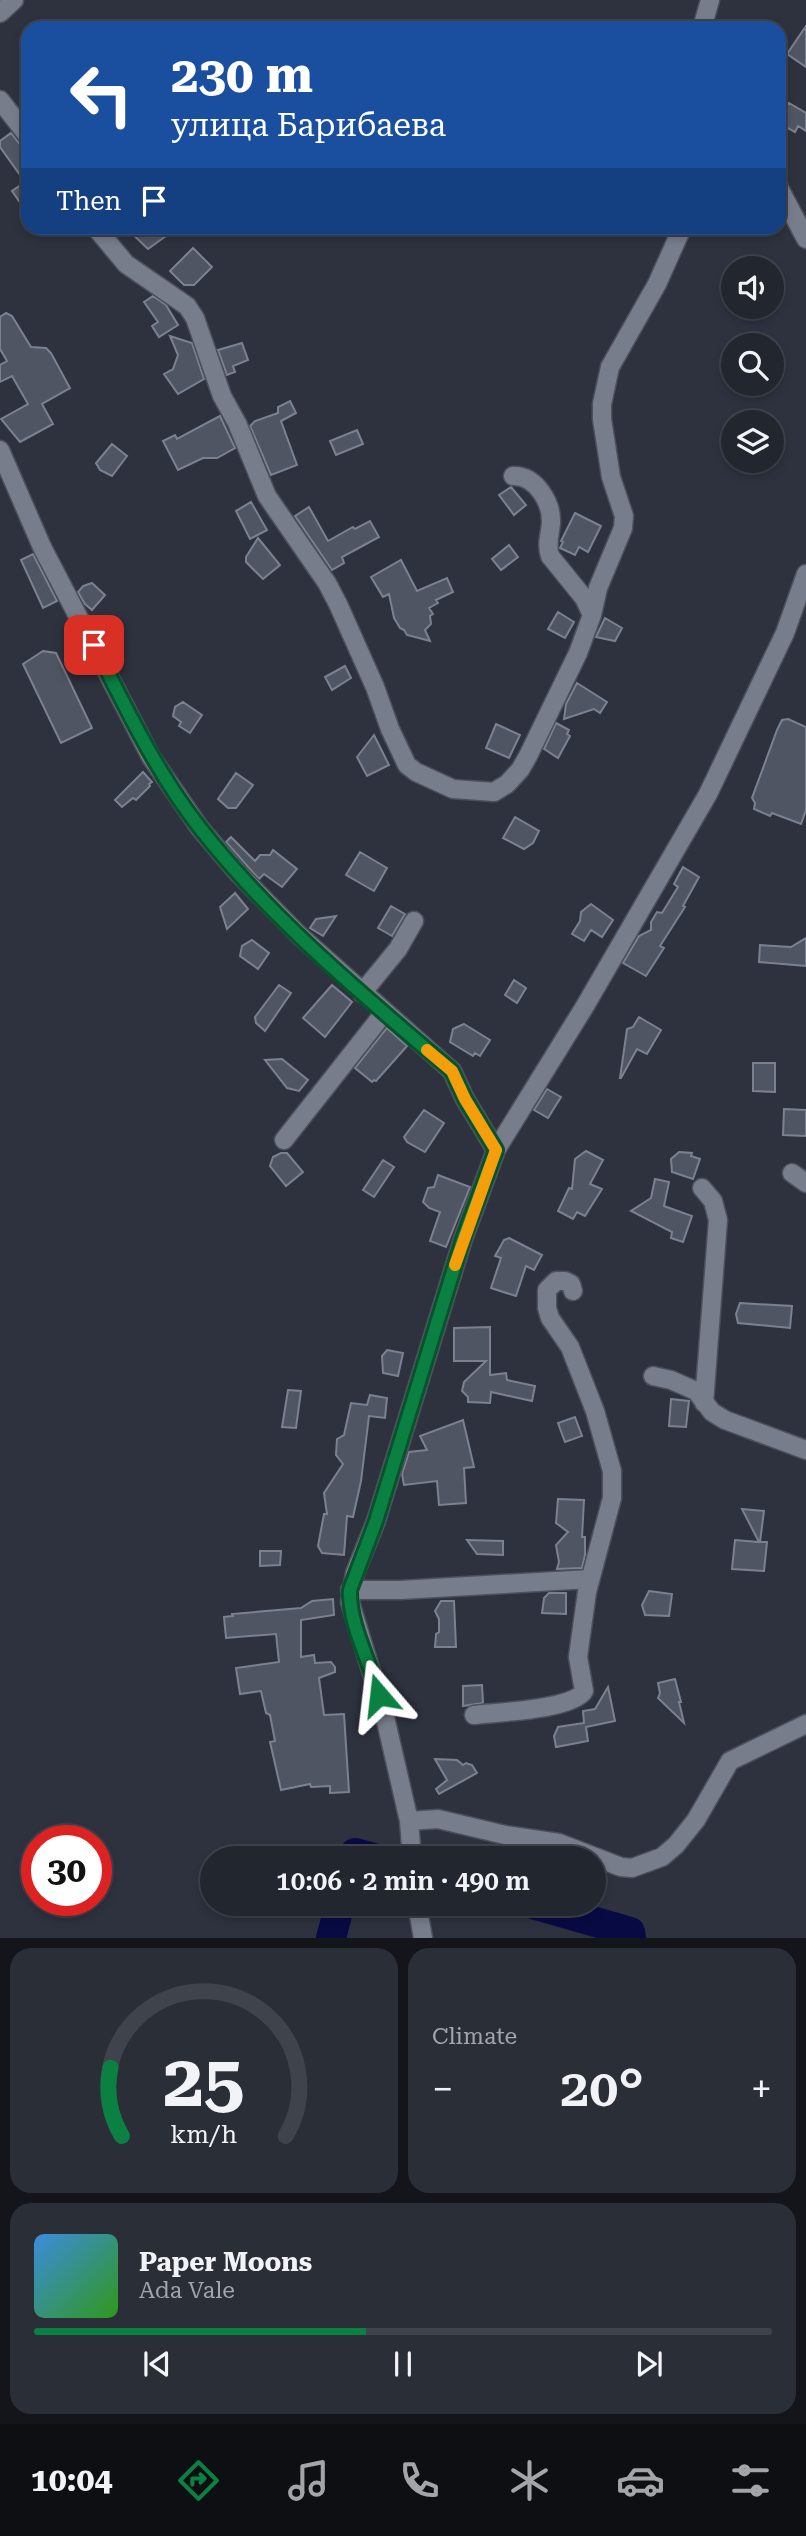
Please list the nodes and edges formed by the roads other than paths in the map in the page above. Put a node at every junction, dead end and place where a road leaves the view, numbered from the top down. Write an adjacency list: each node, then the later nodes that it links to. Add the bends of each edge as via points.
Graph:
1 (13, 0): 3 (street)
2 (710, 0): 4 (street)
3 (0, 12)
4 (704, 21)
5 (0, 100): 6 (street)
6 (21, 127)
7 (786, 201): 10 (street)
8 (102, 235): 14 (street, via 126,264 187,306 195,318 222,396 267,496 327,583 401,755 416,772 453,789 480,793 494,792 507,783 528,756)
9 (679, 235): 14 (street, via 608,377 602,419 624,522)
10 (806, 239)
11 (0, 450): 16 (street, via 42,547 151,757 237,872)
12 (513, 476): 14 (street, via 527,478 545,499 551,521 550,556)
13 (806, 574): 19 (street, via 785,633 708,794)
14 (592, 615)
15 (414, 921): 16 (street)
16 (362, 993): 17 (street)
17 (384, 1013): 18 (street); 19 (street, via 452,1071)
18 (284, 1140)
19 (496, 1150): 26 (street)
20 (702, 1188): 23 (street, via 713,1201 718,1220)
21 (573, 1290): 25 (street, via 571,1284 556,1281 547,1290 547,1308 575,1360 612,1471 612,1498)
22 (653, 1376): 23 (street, via 696,1391)
23 (705, 1402): 24 (street, via 725,1420)
24 (806, 1450)
25 (590, 1579): 26 (street); 27 (street, via 578,1657 585,1686 582,1695 558,1704)
26 (350, 1590): 29 (street)
27 (474, 1715)
28 (806, 1724): 29 (street, via 730,1761 676,1846 649,1864 621,1867 559,1843 438,1819)
29 (409, 1821): 30 (street)
30 (411, 1846)
31 (419, 1916): 32 (street)
32 (423, 1937)

